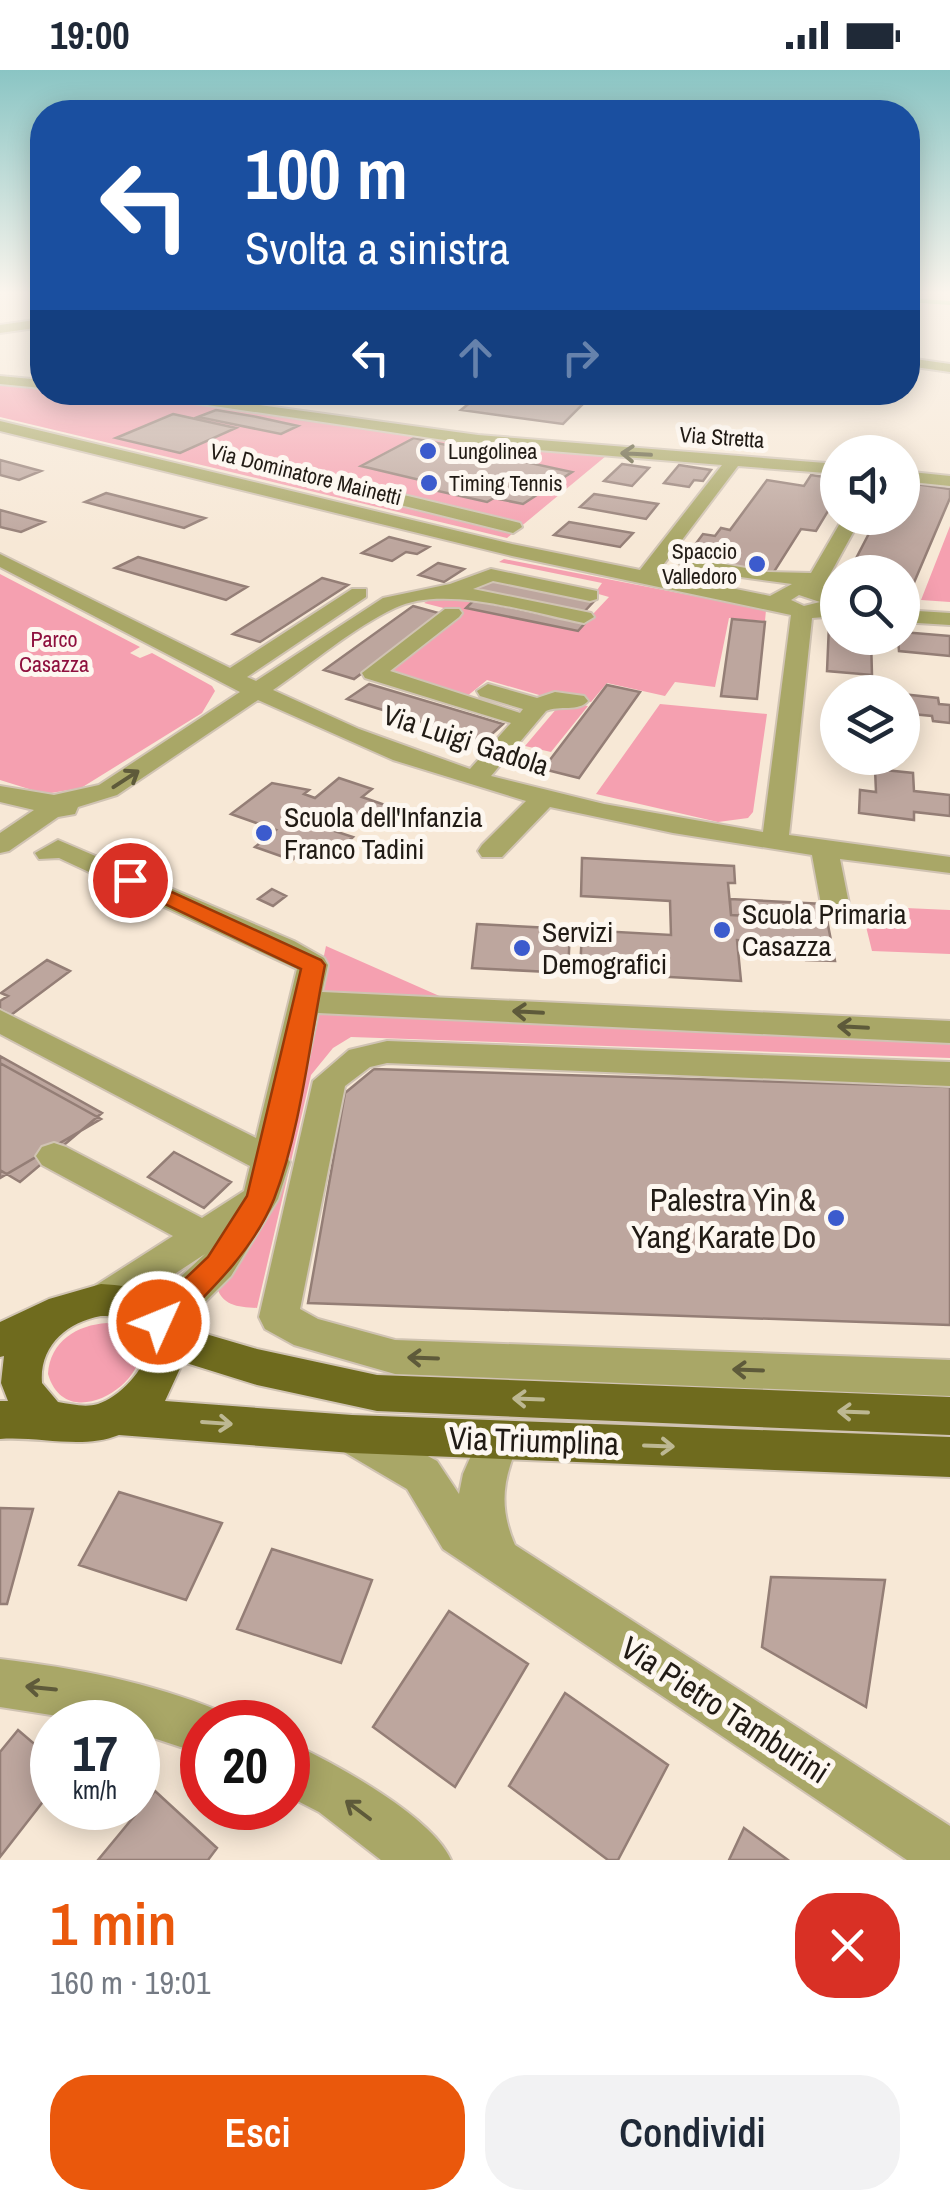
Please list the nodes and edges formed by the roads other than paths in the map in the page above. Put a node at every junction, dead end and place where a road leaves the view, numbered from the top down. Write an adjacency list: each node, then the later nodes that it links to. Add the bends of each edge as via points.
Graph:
1 (0, 380): 2 (street)
2 (30, 383)
3 (220, 405): 5 (street, Via Stretta, one-way to 3, via 514,446)
4 (0, 426): 11 (street, Via Dominatore Mainetti)
5 (735, 459): 6 (street, Via Stretta); 14 (street)
6 (820, 467)
7 (920, 478): 8 (street)
8 (950, 481)
9 (358, 490): 10 (street)
10 (412, 503): 11 (street); 12 (street)
11 (385, 519): 16 (street, Via Dominatore Mainetti)
12 (513, 526)
13 (844, 535): 20 (street)
14 (658, 559): 16 (street); 20 (street, via 768,578)
15 (0, 560): 24 (street, Via Luigi Gadola)
16 (644, 577): 20 (street, Via Dominatore Mainetti)
17 (359, 593): 24 (street)
18 (404, 594): 19 (street, via 455,590 492,575); 22 (street, via 467,594); 26 (street); 29 (street, via 452,613 374,673)
19 (590, 595)
20 (814, 600): 36 (street)
21 (920, 617): 23 (street)
22 (584, 618)
23 (950, 619)
24 (232, 678): 26 (street, Via Luigi Gadola)
25 (480, 689): 28 (street)
26 (260, 692): 32 (street, Via Luigi Gadola, via 351,734); 35 (street, one-way to 26)
27 (576, 701): 28 (street, via 554,698)
28 (538, 706): 30 (street)
29 (510, 716)
30 (506, 743): 31 (street); 32 (street)
31 (535, 750)
32 (476, 778): 34 (street, Via Luigi Gadola)
33 (0, 794): 35 (street, via 36,803)
34 (545, 797): 36 (street, Via Luigi Gadola); 39 (street)
35 (86, 799): 37 (street, via 51,810)
36 (776, 842): 38 (street, Via Luigi Gadola)
37 (0, 845)
38 (824, 848): 41 (street, Via Luigi Gadola); 42 (street)
39 (492, 851)
40 (59, 858): 43 (street, via 248,938)
41 (950, 865)
42 (836, 904)
43 (307, 981): 45 (street, one-way to 43); 48 (street, via 280,1094)
44 (20, 1028): 48 (street)
45 (950, 1032)
46 (950, 1074): 55 (street, one-way to 46, via 395,1357 308,1333 279,1316 330,1081 360,1058 387,1052)
47 (54, 1156): 50 (street)
48 (272, 1162): 49 (street)
49 (260, 1199): 50 (street); 53 (street)
50 (204, 1236): 51 (street)
51 (104, 1300): 52 (main road); 53 (main road, Via Triumplina, via 145,1309)
52 (57, 1316): 54 (main road); 58 (main road, via 38,1331 20,1370 22,1390)
53 (164, 1331): 56 (main road, via 167,1361 158,1382); 57 (main road, Via Triumplina, one-way to 53, via 377,1393 256,1368)
54 (0, 1340)
55 (950, 1378)
56 (120, 1416): 58 (main road, Via Triumplina, via 72,1426); 60 (main road, Via Triumplina, one-way to 60)
57 (950, 1416)
58 (48, 1419): 59 (main road, Via Triumplina)
59 (0, 1420)
60 (352, 1434): 61 (main road, Via Triumplina); 63 (street, Via Pietro Tamburini, via 422,1475 459,1534)
61 (499, 1440): 62 (main road, Via Triumplina, one-way to 62); 63 (street, via 481,1477 480,1516)
62 (950, 1457)
63 (500, 1563): 67 (street, Via Pietro Tamburini)
64 (0, 1683): 65 (street, one-way to 64)
65 (180, 1720)
66 (310, 1780): 68 (street, one-way to 66)
67 (943, 1856)
68 (424, 1860)

